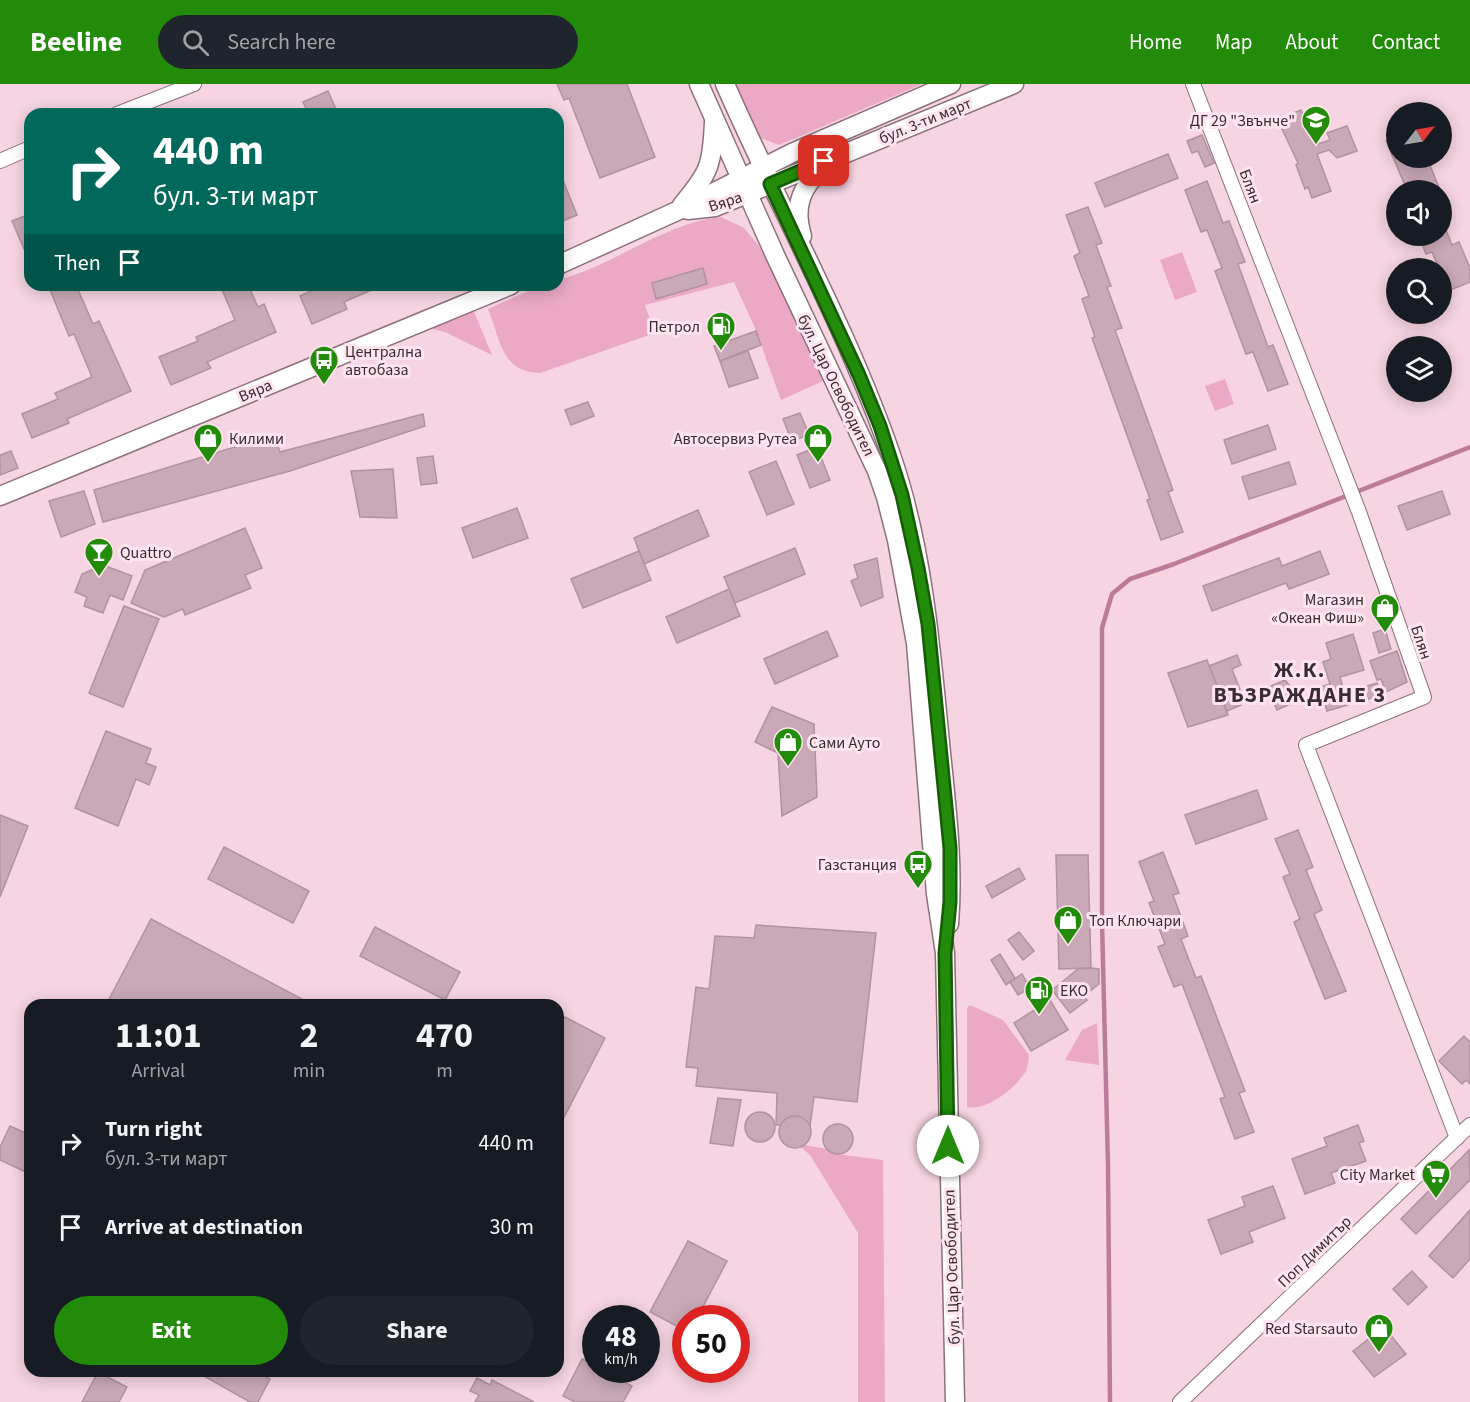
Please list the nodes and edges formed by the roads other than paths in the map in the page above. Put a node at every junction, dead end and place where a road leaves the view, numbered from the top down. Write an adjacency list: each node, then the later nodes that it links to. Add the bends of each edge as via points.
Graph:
1 (194, 84): 7 (street)
2 (699, 84): 8 (main road, бул. Цар Освободител)
3 (725, 84): 12 (main road, бул. Цар Освободител)
4 (951, 84): 12 (main road, бул. 3-ти март)
5 (1014, 84): 10 (main road, бул. 3-ти март)
6 (1193, 84): 21 (street, Блян, via 1349,486 1424,697 1306,745)
7 (132, 108)
8 (714, 121): 13 (main road, бул. Цар Освободител); 14 (main road, via 708,169)
9 (24, 150): 11 (street)
10 (842, 154): 12 (main road, бул. 3-ти март); 16 (main road, via 813,176 798,203 800,230)
11 (0, 160)
12 (766, 176): 13 (main road, Вяра); 16 (main road, бул. Цар Освободител)
13 (744, 187): 14 (main road, Вяра, via 715,207); 19 (main road, бул. Цар Освободител, via 856,423 886,498 916,643 936,894)
14 (677, 211): 15 (main road, Вяра)
15 (564, 262)
16 (816, 281): 19 (main road, бул. Цар Освободител, via 890,454 918,568 928,624 950,848)
17 (496, 291): 18 (main road, Вяра)
18 (0, 496)
19 (945, 953): 22 (main road, бул. Цар Освободител)
20 (1470, 1125): 21 (street, Поп Димитър)
21 (1457, 1138): 23 (street, Поп Димитър)
22 (955, 1402)
23 (1180, 1402)

